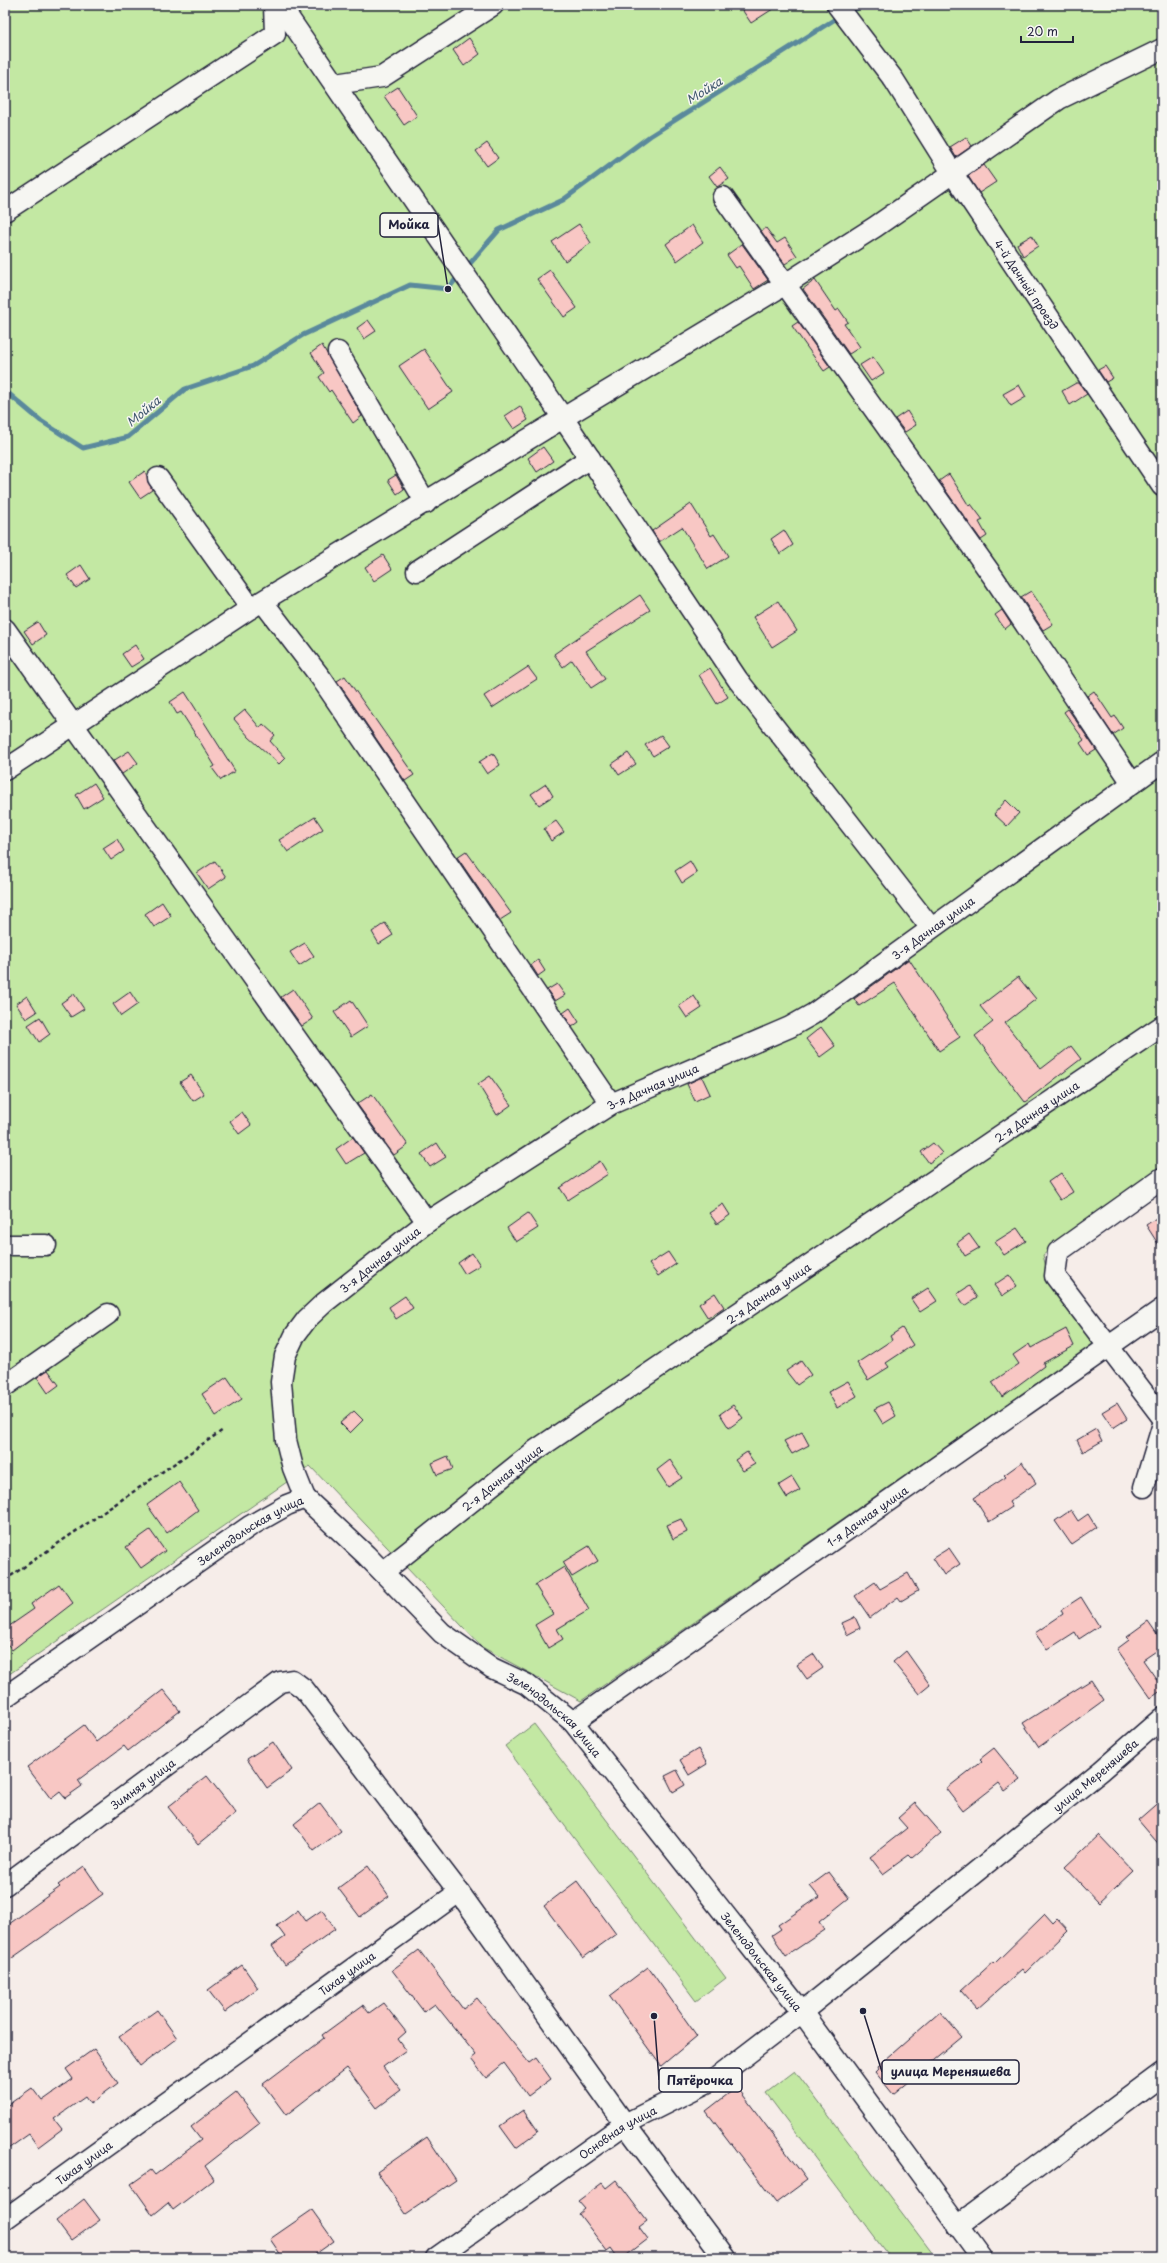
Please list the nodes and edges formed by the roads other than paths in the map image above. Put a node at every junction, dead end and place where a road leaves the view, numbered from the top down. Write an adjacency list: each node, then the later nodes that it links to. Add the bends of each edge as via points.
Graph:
1 (274, 5): 9 (street, via 275,34)
2 (280, 5): 6 (street)
3 (493, 5): 6 (street, via 382,77)
4 (838, 5): 7 (street, 4-й Дачный проезд, via 894,80)
5 (1162, 48): 7 (street, via 1059,99)
6 (335, 84): 12 (street)
7 (953, 174): 10 (street); 15 (street, 4-й Дачный проезд)
8 (724, 197): 10 (street)
9 (5, 211)
10 (784, 285): 12 (street); 23 (street, via 994,578)
11 (338, 352): 16 (street)
12 (563, 418): 13 (street); 16 (street)
13 (590, 458): 17 (street); 24 (street, via 738,680)
14 (158, 478): 18 (street)
15 (1162, 486)
16 (426, 503): 18 (street)
17 (418, 571)
18 (257, 605): 20 (street); 26 (street, via 321,678)
19 (5, 629): 20 (street)
20 (73, 726): 22 (street); 28 (street)
21 (1162, 762): 23 (street, 3-я Дачная улица)
22 (5, 770)
23 (1132, 783): 24 (street, 3-я Дачная улица)
24 (931, 928): 26 (street, 3-я Дачная улица, via 807,1017)
25 (1162, 1026): 39 (street, 2-я Дачная улица, via 536,1450)
26 (611, 1104): 28 (street, 3-я Дачная улица)
27 (1162, 1178): 33 (street, via 1058,1252 1055,1276)
28 (427, 1222): 38 (street, 3-я Дачная улица, via 307,1319 295,1336 286,1356 281,1382 282,1414 293,1468)
29 (5, 1245): 30 (street)
30 (46, 1245)
31 (1162, 1309): 33 (street, 1-я Дачная улица)
32 (108, 1314): 34 (street)
33 (1109, 1347): 35 (street); 42 (street, 1-я Дачная улица)
34 (5, 1386)
35 (1162, 1417)
36 (1162, 1427): 37 (street)
37 (1144, 1487)
38 (304, 1498): 39 (street, Зеленодольская улица, via 323,1513); 40 (street, Зеленодольская улица, via 286,1505 250,1526)
39 (383, 1572): 42 (street, Зеленодольская улица, via 442,1633 492,1668 526,1684)
40 (5, 1697)
41 (1162, 1718): 45 (street, улица Мереняшева, via 1101,1771)
42 (572, 1722): 45 (street, Зеленодольская улица)
43 (5, 1885): 44 (street, Зимняя улица, via 280,1682 292,1680 304,1689)
44 (458, 1892): 47 (street); 48 (street, Тихая улица)
45 (802, 2012): 47 (street, Основная улица, via 716,2078); 49 (street, Зеленодольская улица)
46 (1162, 2074): 49 (street)
47 (625, 2124): 50 (street, Основная улица); 51 (street)
48 (5, 2219)
49 (958, 2226): 52 (street, Зеленодольская улица)
50 (436, 2258)
51 (725, 2258)
52 (982, 2258)

